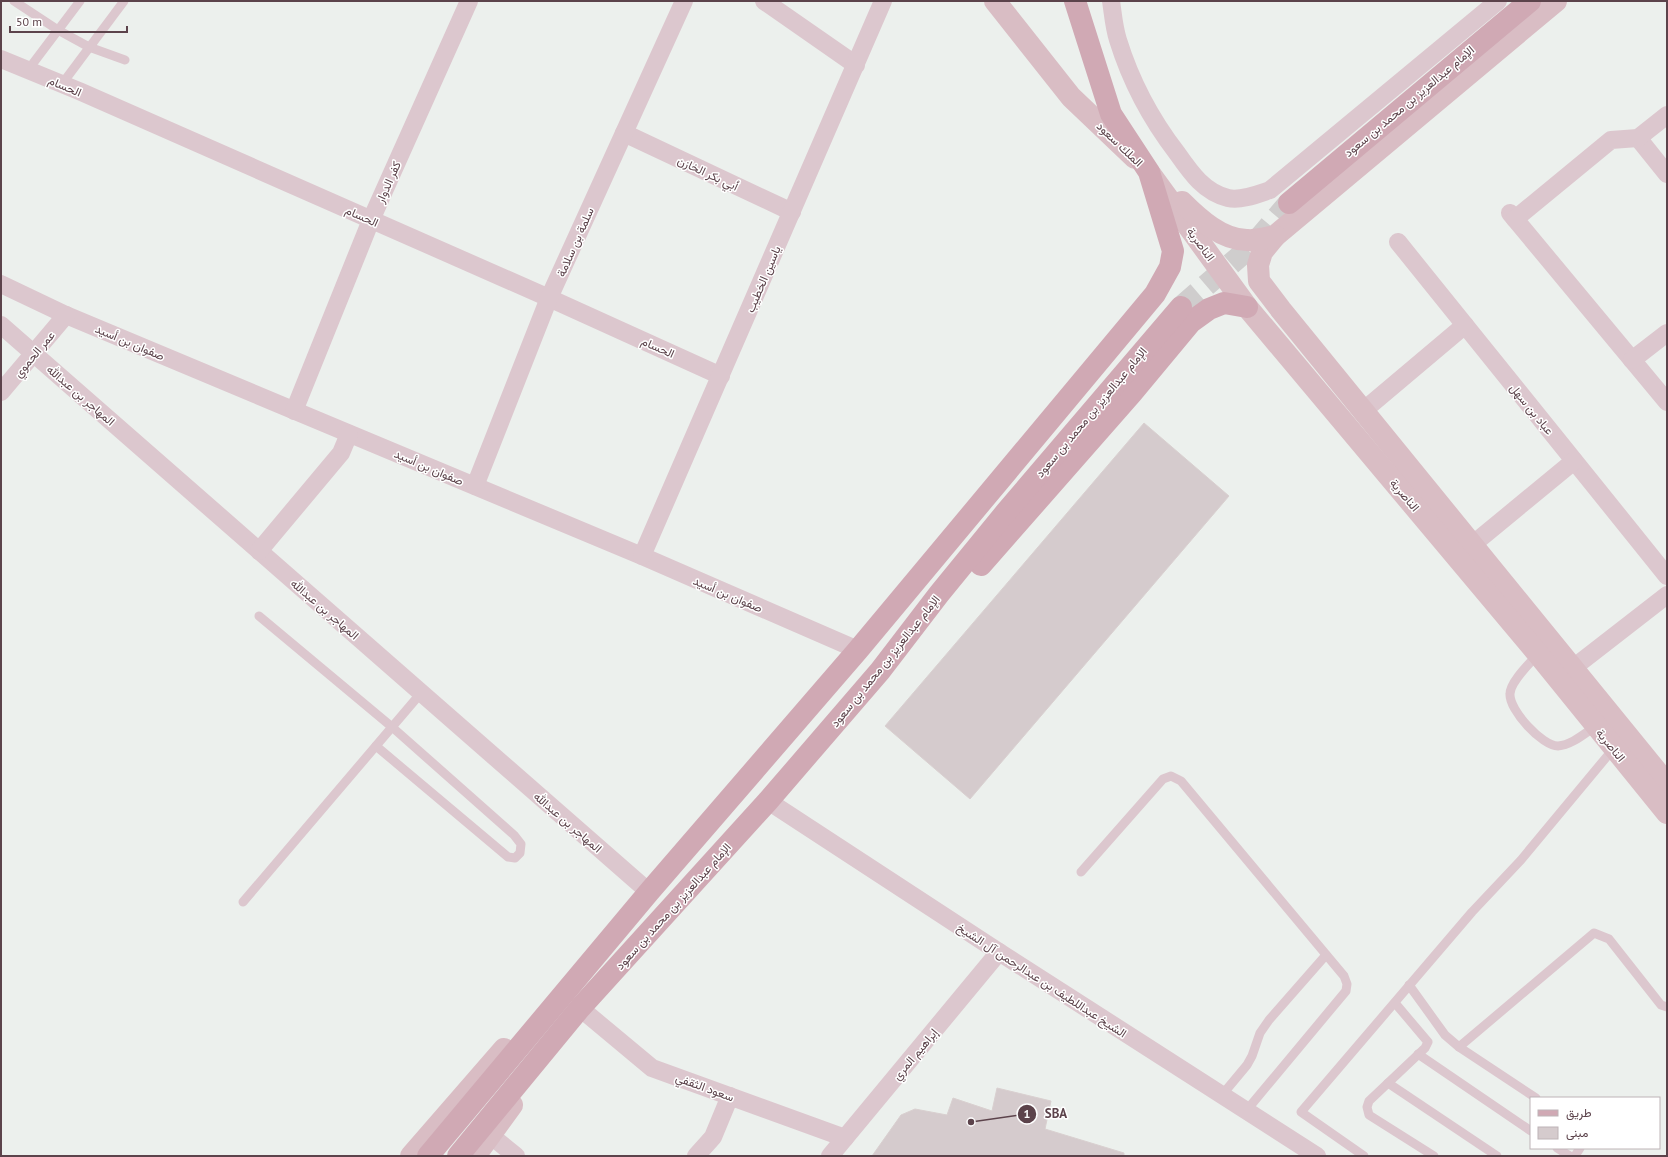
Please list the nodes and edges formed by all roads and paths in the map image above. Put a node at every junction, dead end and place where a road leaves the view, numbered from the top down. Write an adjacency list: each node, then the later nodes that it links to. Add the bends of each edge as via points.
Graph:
1 (14, 1): 14 (lane)
2 (80, 1): 14 (lane)
3 (124, 1): 15 (lane)
4 (469, 1): 28 (street, كفر الدوار)
5 (684, 1): 22 (street, سلمة بن سلامة)
6 (764, 1): 18 (street)
7 (883, 1): 18 (street, ياسين الخطيب)
8 (995, 1): 24 (street, الملك سعود, via 1071,97)
9 (1075, 1): 24 (main road, الإمام عبدالعزيز بن محمد بن سعود, via 1111,114)
10 (1111, 1): 11 (street, via 1118,39 1135,85 1157,127 1194,177 1211,192 1230,199 1253,196 1270,190)
11 (1498, 1)
12 (1530, 1): 26 (main road, الإمام عبدالعزيز بن محمد بن سعود)
13 (1556, 1): 29 (street)
14 (58, 30): 15 (lane); 19 (lane)
15 (89, 47): 17 (lane); 20 (lane)
16 (1, 59): 19 (street, الحسام)
17 (125, 60)
18 (856, 65): 27 (street, ياسين الخطيب)
19 (28, 70): 20 (street, الحسام)
20 (62, 84): 28 (street, الحسام)
21 (1667, 115): 23 (street)
22 (624, 133): 27 (street, أبي بكر الخازن); 32 (street, سلمة بن سلامة)
23 (1638, 138): 25 (street); 40 (street, via 1611,140 1513,216)
24 (1149, 172): 29 (street, الملك سعود, via 1192,213 1212,228 1232,238 1248,240); 34 (street, الناصرية); 55 (main road, الإمام عبدالعزيز بن محمد بن سعود, via 1173,251 1170,267 1155,294)
25 (1667, 174)
26 (1289, 202)
27 (792, 212): 41 (street, ياسين الخطيب)
28 (371, 220): 32 (street, الحسام); 44 (street, كفر الدوار)
29 (1275, 236): 45 (street, الناصرية, via 1262,252 1258,265 1259,281)
30 (1398, 242): 37 (street, عباد بن سهل)
31 (1, 284): 35 (street, صفوان بن أسيد)
32 (549, 298): 41 (street, الحسام); 48 (street, سلمة بن سلامة)
33 (1181, 307): 58 (main road, الإمام عبدالعزيز بن محمد بن سعود, via 1001,518)
34 (1247, 307): 56 (street, الناصرية); 58 (main road, via 1224,303 1209,309 1190,322 1132,393 954,596)
35 (66, 315): 39 (street, عمر الحموي); 44 (street, صفوان بن أسيد)
36 (1, 325): 39 (street, المهاجر بن عبدالله)
37 (1465, 325): 45 (street); 47 (street, عباد بن سهل)
38 (1667, 333): 40 (street)
39 (34, 354): 42 (street, عمر الحموي); 50 (street, المهاجر بن عبدالله)
40 (1632, 360): 43 (street)
41 (721, 376): 51 (street, ياسين الخطيب)
42 (1, 392)
43 (1667, 402)
44 (294, 411): 46 (street, صفوان بن أسيد)
45 (1363, 411): 49 (street, الناصرية)
46 (349, 434): 48 (street, صفوان بن أسيد); 50 (street, via 341,453)
47 (1574, 461): 49 (street); 52 (street, عباد بن سهل)
48 (475, 486): 51 (street, صفوان بن أسيد)
49 (1472, 545): 57 (street, الناصرية)
50 (259, 551): 59 (street, المهاجر بن عبدالله)
51 (642, 556): 55 (street, صفوان بن أسيد)
52 (1667, 576)
53 (1667, 595): 57 (street)
54 (259, 616): 61 (lane)
55 (858, 650): 68 (main road, الإمام عبدالعزيز بن محمد بن سعود)
56 (1538, 654): 60 (street, الناصرية); 60 (lane, via 1514,682 1510,694 1511,705 1520,718 1546,742 1557,746 1568,743)
57 (1572, 668): 64 (street, الناصرية)
58 (880, 671): 65 (main road, الإمام عبدالعزيز بن محمد بن سعود)
59 (421, 693): 61 (lane); 68 (street, المهاجر بن عبدالله)
60 (1596, 726): 63 (street, الناصرية)
61 (392, 727): 62 (lane); 62 (lane, via 514,835 521,844 520,853 515,858 508,857)
62 (376, 746): 69 (lane)
63 (1614, 748): 66 (street, الناصرية); 73 (lane, via 1521,860)
64 (1667, 784)
65 (768, 801): 70 (street, الشيخ عبداللطيف بن عبدالرحمن آل الشيخ); 76 (main road, الإمام عبدالعزيز بن محمد بن سعود)
66 (1667, 813)
67 (1081, 872): 71 (lane, via 1163,779 1171,776 1181,781)
68 (649, 892): 72 (main road, الإمام عبدالعزيز بن محمد بن سعود)
69 (243, 902)
70 (999, 952): 80 (street, الشيخ عبداللطيف بن عبدالرحمن آل الشيخ); 86 (street, إبراهيم المري)
71 (1326, 955): 80 (lane, via 1269,1020 1260,1033 1247,1065); 83 (lane, via 1344,976 1346,991)
72 (570, 985): 88 (street, الإمام عبدالعزيز بن محمد بن سعود, via 503,1050); 89 (main road, الإمام عبدالعزيز بن محمد بن سعود)
73 (1409, 985): 74 (lane); 77 (lane, via 1446,1035)
74 (1396, 1003): 78 (lane, via 1428,1042); 96 (lane, via 1301,1112)
75 (1667, 1007): 77 (lane, via 1661,1005 1608,939 1594,933)
76 (580, 1008): 81 (street, سعود الثقفي, via 652,1068); 85 (street, الإمام عبدالعزيز بن محمد بن سعود); 90 (main road, الإمام عبدالعزيز بن محمد بن سعود)
77 (1459, 1047): 82 (lane)
78 (1418, 1054): 79 (lane); 84 (lane)
79 (1388, 1082): 97 (lane, via 1369,1101 1369,1115); 98 (lane)
80 (1222, 1095): 83 (street, الشيخ عبداللطيف بن عبدالرحمن آل الشيخ)
81 (730, 1096): 86 (street, سعود الثقفي); 93 (street, via 713,1137)
82 (1534, 1097)
83 (1246, 1111): 95 (street, الشيخ عبداللطيف بن عبدالرحمن آل الشيخ)
84 (1530, 1130)
85 (490, 1135): 91 (street, الإمام عبدالعزيز بن محمد بن سعود); 92 (street)
86 (845, 1138): 94 (street, إبراهيم المري)
87 (1559, 1149): 99 (lane)
88 (411, 1156)
89 (428, 1156)
90 (458, 1156)
91 (475, 1156)
92 (516, 1156)
93 (696, 1156)
94 (830, 1156)
95 (1317, 1156)
96 (1364, 1156)
97 (1434, 1156)
98 (1497, 1156)
99 (1570, 1156)

